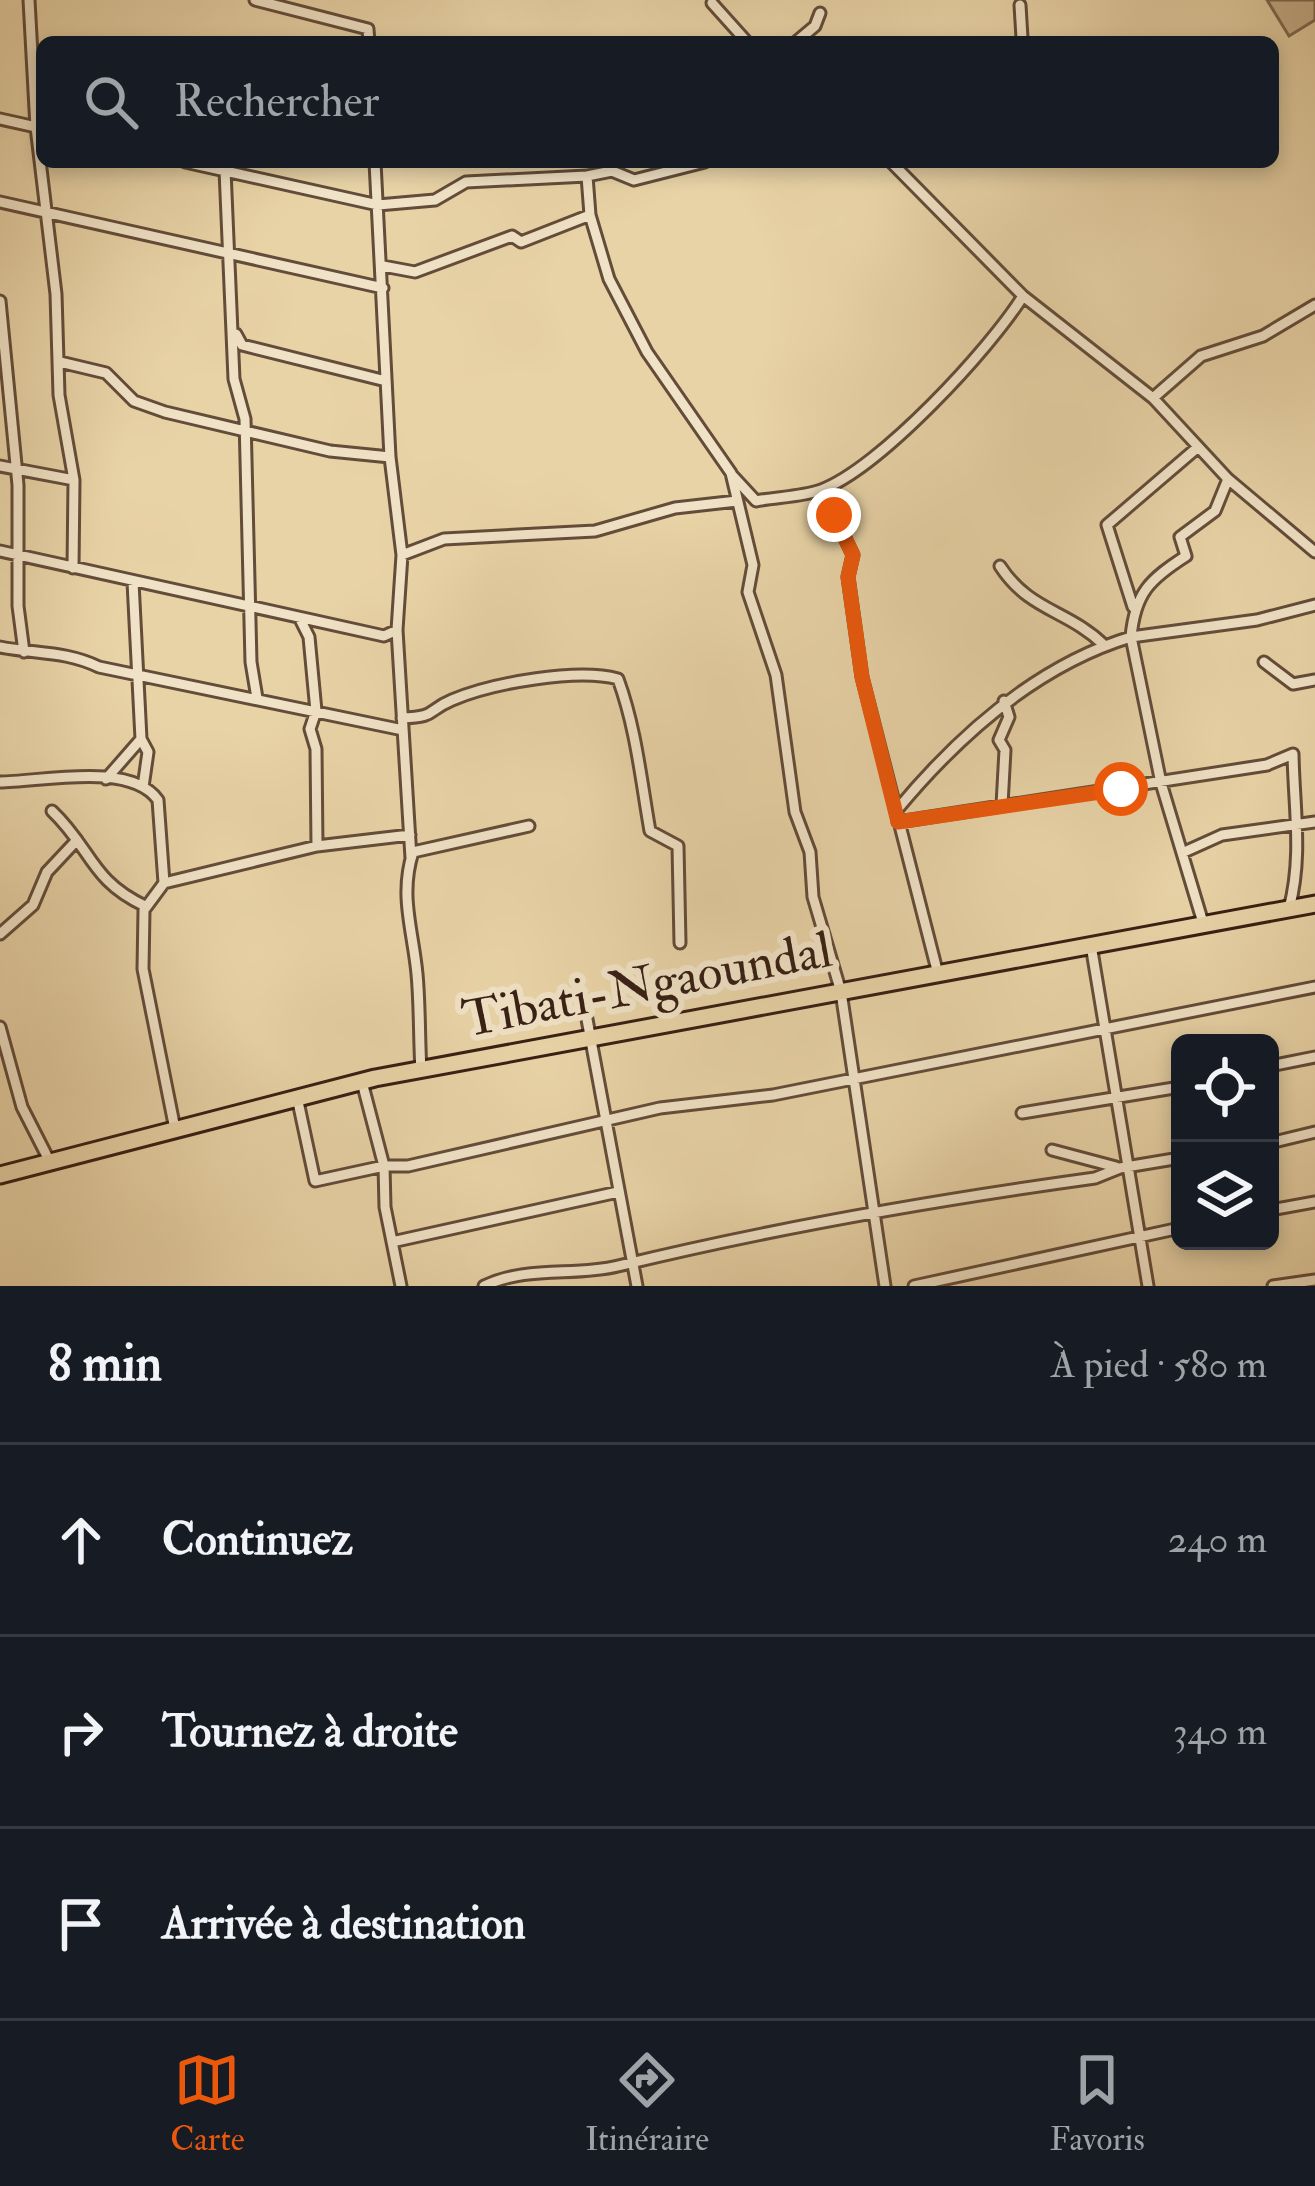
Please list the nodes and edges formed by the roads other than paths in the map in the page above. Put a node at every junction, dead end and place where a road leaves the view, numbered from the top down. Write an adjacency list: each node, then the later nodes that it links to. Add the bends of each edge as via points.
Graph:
1 (29, 0): 10 (street)
2 (255, 0): 6 (street, via 368,28)
3 (712, 3): 7 (street)
4 (1020, 4): 9 (street)
5 (820, 13): 8 (street)
6 (369, 36)
7 (742, 36)
8 (803, 36)
9 (1022, 36)
10 (36, 52)
11 (0, 118): 12 (street)
12 (36, 127)
13 (42, 168): 22 (street)
14 (215, 168): 18 (street)
15 (375, 168): 21 (street)
16 (681, 168): 19 (street, via 634,180 612,171)
17 (897, 168): 27 (street)
18 (225, 170): 21 (street); 24 (street)
19 (587, 176): 21 (street, via 466,182 435,200); 23 (street)
20 (0, 202): 22 (street)
21 (378, 205): 25 (street)
22 (45, 214): 24 (street); 31 (street)
23 (590, 215): 25 (street, via 415,272); 39 (street, via 610,279 647,352)
24 (231, 255): 26 (street); 30 (street)
25 (383, 266): 26 (street)
26 (383, 288): 32 (street)
27 (1023, 296): 33 (street); 42 (street, via 997,339 878,452)
28 (0, 301): 38 (street)
29 (1315, 305): 33 (street, via 1263,336 1201,356)
30 (235, 332): 32 (street, via 242,345); 34 (street)
31 (60, 362): 34 (street, via 106,373 134,401); 41 (street)
32 (386, 380): 36 (street)
33 (1153, 398): 35 (street)
34 (243, 431): 36 (street); 52 (street)
35 (1198, 447): 40 (street); 53 (street, via 1107,525)
36 (390, 457): 46 (street)
37 (0, 466): 38 (street)
38 (14, 468): 41 (street); 47 (street)
39 (731, 473): 42 (street, via 756,501); 43 (street)
40 (1228, 479): 45 (street); 53 (street, via 1215,511 1180,537 1186,556 1148,581)
41 (74, 480): 49 (street)
42 (822, 490): 74 (street, via 853,555 848,577 862,677)
43 (737, 501): 46 (street, via 595,531 444,539); 93 (street, via 753,565 748,592 776,675 795,812)
44 (0, 551): 47 (street)
45 (1315, 552)
46 (402, 555): 55 (street)
47 (20, 556): 49 (street); 59 (street)
48 (1000, 566): 57 (street, via 1017,592 1050,616 1086,627)
49 (73, 568): 50 (street)
50 (133, 582): 52 (street); 61 (street)
51 (1315, 605): 56 (street)
52 (251, 607): 54 (street); 63 (street)
53 (1133, 607): 56 (street)
54 (299, 617): 55 (street, via 384,636); 65 (street, via 309,638)
55 (397, 629): 66 (street)
56 (1130, 637): 57 (street); 70 (street)
57 (1104, 645): 64 (street)
58 (0, 646): 59 (street)
59 (24, 652): 61 (street, via 66,651)
60 (1264, 662): 62 (street, via 1293,684)
61 (139, 673): 63 (street); 67 (street)
62 (1315, 680)
63 (257, 698): 65 (street)
64 (1004, 701): 72 (street); 74 (street, via 930,769)
65 (316, 711): 66 (street); 80 (street, via 310,729)
66 (403, 724): 78 (street); 89 (street, via 430,718 452,700 536,680 618,679 634,725 650,832 678,847)
67 (141, 739): 68 (street); 71 (street, via 148,752)
68 (106, 779): 69 (street); 71 (street)
69 (0, 782)
70 (1161, 783): 72 (street); 77 (street, via 1293,754); 81 (street)
71 (143, 787): 83 (street, via 158,800)
72 (1002, 805): 74 (street)
73 (52, 811): 79 (street)
74 (897, 817): 91 (street)
75 (1315, 822): 77 (street)
76 (530, 826): 82 (street, via 417,848)
77 (1299, 827): 81 (street, via 1222,835); 86 (street)
78 (410, 835): 80 (street); 82 (street)
79 (77, 840): 85 (street, via 102,880); 88 (street, via 47,872 33,904)
80 (317, 847): 83 (street)
81 (1182, 853): 87 (street)
82 (411, 857): 100 (street, via 405,915 418,981)
83 (164, 883): 85 (street)
84 (1315, 904): 86 (highway, Tibati-Ngaoundal)
85 (145, 906): 108 (street, via 145,988)
86 (1289, 909): 87 (highway, Tibati-Ngaoundal)
87 (1204, 926): 90 (highway, Tibati-Ngaoundal)
88 (0, 934)
89 (680, 943)
90 (1091, 945): 91 (highway, Tibati-Ngaoundal); 96 (street)
91 (938, 974): 93 (highway, Tibati-Ngaoundal)
92 (1315, 987): 96 (street)
93 (841, 992): 97 (highway, Tibati-Ngaoundal); 101 (street)
94 (584, 998): 97 (street)
95 (0, 1027): 113 (street, via 22,1107)
96 (1102, 1028): 101 (street); 105 (street)
97 (592, 1038): 100 (highway, Tibati-Ngaoundal); 107 (street)
98 (1315, 1057): 99 (street)
99 (1279, 1064)
100 (421, 1070): 102 (highway, Tibati-Ngaoundal)
101 (855, 1076): 107 (street); 120 (street)
102 (362, 1082): 104 (highway, Tibati-Ngaoundal); 114 (street)
103 (1171, 1088): 105 (street)
104 (297, 1097): 108 (highway, Tibati-Ngaoundal); 114 (street, via 315,1181)
105 (1115, 1097): 106 (street); 115 (street)
106 (1022, 1113)
107 (610, 1122): 114 (street); 117 (street)
108 (175, 1129): 113 (highway, Tibati-Ngaoundal)
109 (1315, 1132): 110 (street)
110 (1274, 1142)
111 (1052, 1150): 115 (street)
112 (1171, 1159): 115 (street)
113 (50, 1162): 116 (highway, Tibati-Ngaoundal)
114 (384, 1166): 123 (street)
115 (1124, 1167): 120 (street); 122 (street)
116 (0, 1175)
117 (618, 1192): 123 (street); 124 (street)
118 (1315, 1202): 119 (street)
119 (1279, 1208)
120 (875, 1213): 124 (street); 130 (street)
121 (1171, 1230): 122 (street)
122 (1139, 1235): 131 (street); 132 (street)
123 (392, 1242): 127 (street)
124 (632, 1262): 128 (street, via 552,1268); 129 (street)
125 (1315, 1280): 126 (street)
126 (1280, 1285)
127 (401, 1286)
128 (484, 1286)
129 (637, 1286)
130 (885, 1286)
131 (914, 1286)
132 (1148, 1286)

